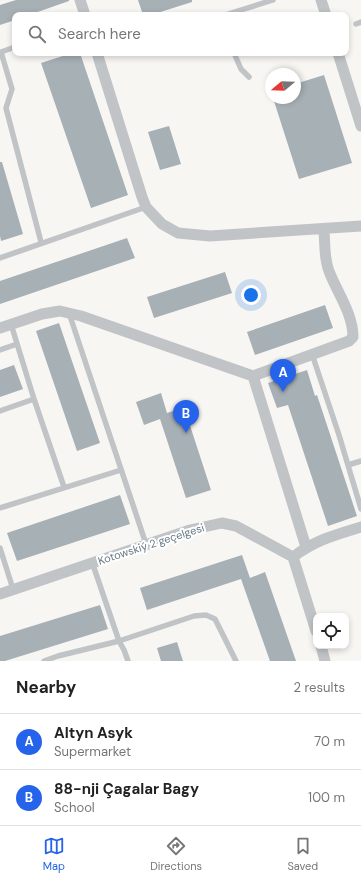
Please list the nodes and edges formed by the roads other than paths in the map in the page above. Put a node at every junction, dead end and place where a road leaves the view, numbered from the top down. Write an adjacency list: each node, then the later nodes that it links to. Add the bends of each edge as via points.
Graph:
1 (80, 0): 4 (street)
2 (273, 0): 5 (lane)
3 (321, 0): 6 (street)
4 (84, 12)
5 (235, 12)
6 (325, 12)
7 (12, 48): 16 (lane, via 1,52 12,89 6,108)
8 (100, 56): 13 (street)
9 (235, 56): 11 (lane)
10 (339, 56): 12 (street)
11 (249, 77)
12 (361, 126)
13 (146, 207): 15 (street, via 162,224 178,233 210,236); 16 (lane)
14 (361, 226): 15 (street)
15 (324, 229): 23 (street, via 330,274 353,327 353,337 349,341)
16 (41, 242): 17 (lane)
17 (0, 258)
18 (69, 313): 19 (street, via 60,311 42,314); 24 (street); 29 (lane)
19 (11, 324): 20 (street); 21 (lane)
20 (0, 328)
21 (17, 344): 22 (lane); 25 (lane)
22 (0, 350)
23 (312, 354): 24 (street); 28 (lane)
24 (253, 376): 35 (street)
25 (34, 399): 26 (lane); 30 (lane)
26 (0, 411)
27 (361, 461): 28 (lane)
28 (348, 465): 32 (lane)
29 (121, 470): 30 (lane); 34 (lane)
30 (64, 488): 31 (lane)
31 (0, 508)
32 (361, 509)
33 (361, 527): 35 (street)
34 (146, 544): 37 (street, Kotowskiý 2 geçelgesi, via 222,523 236,526); 38 (street, Kotowskiý 2 geçelgesi)
35 (306, 546): 37 (street)
36 (0, 548): 39 (lane)
37 (293, 557): 41 (street)
38 (92, 562): 39 (street, Kotowskiý 2 geçelgesi); 42 (lane)
39 (13, 589): 40 (street, Kotowskiý 2 geçelgesi)
40 (0, 594)
41 (313, 621)
42 (119, 641): 44 (lane); 46 (lane); 47 (lane, via 194,616 206,615 215,620)
43 (321, 649): 48 (street)
44 (58, 659): 45 (lane)
45 (44, 661)
46 (128, 661)
47 (236, 661)
48 (325, 661)

